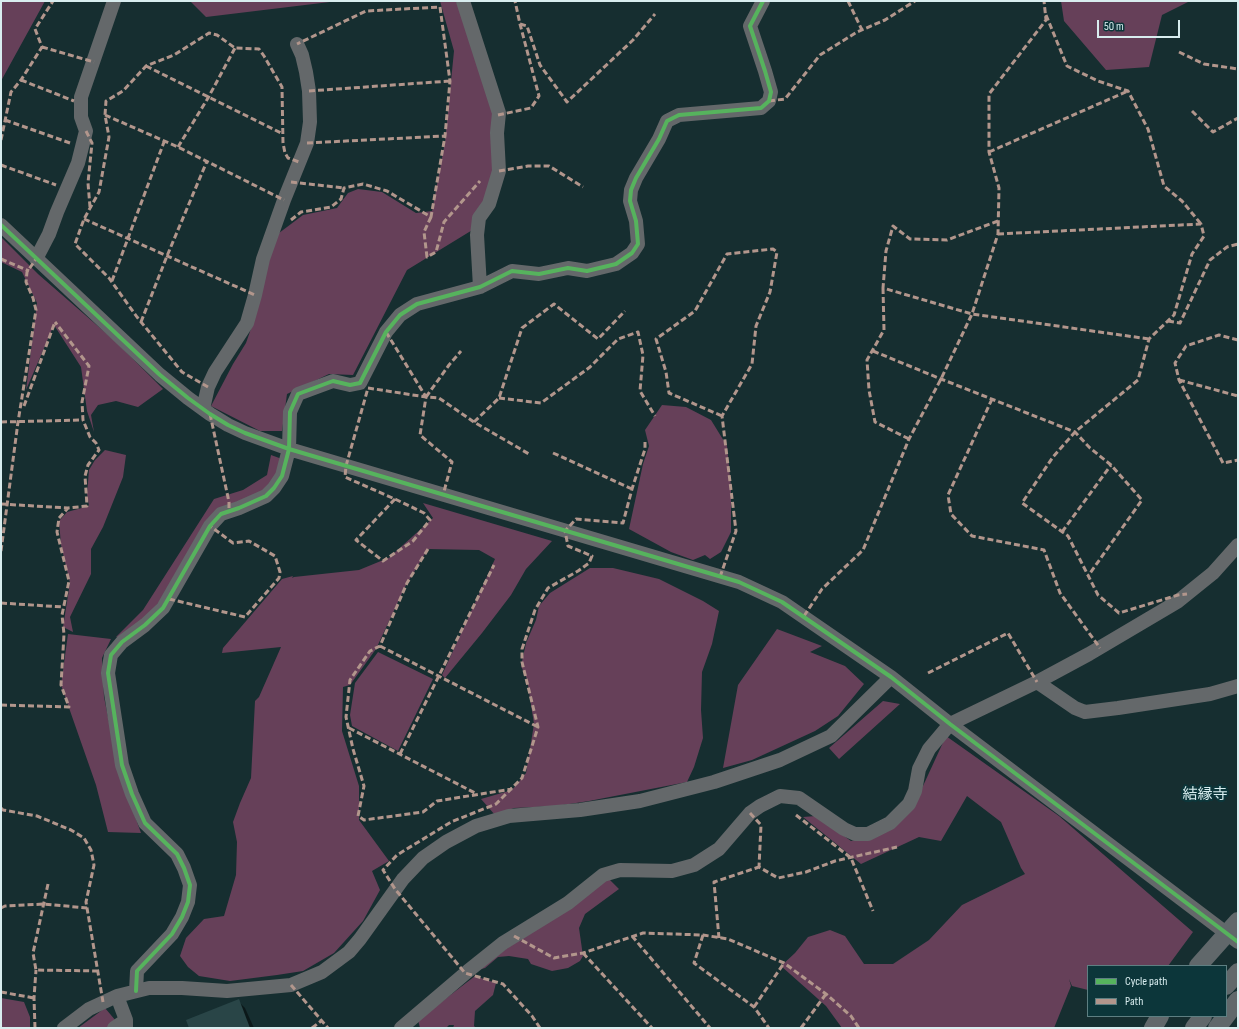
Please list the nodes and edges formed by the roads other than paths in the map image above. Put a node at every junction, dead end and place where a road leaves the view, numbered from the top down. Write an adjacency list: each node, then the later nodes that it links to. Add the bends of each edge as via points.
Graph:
1 (114, 1): 6 (street, via 81,98 86,131 78,164)
2 (463, 1): 7 (street, via 499,113 499,171 489,204 479,218 477,235)
3 (763, 1): 7 (street, via 750,26 765,71 770,92 769,101 760,108 679,115 667,121 631,190 630,201 636,222 638,244 632,253 616,264 588,270 568,268 539,274 512,271)
4 (297, 44): 8 (street, via 310,91 307,143 263,259 247,323 215,372 208,387)
5 (1, 225): 6 (street)
6 (36, 260): 8 (street, via 160,375)
7 (480, 287): 9 (street, via 417,304 400,316 386,332 360,383 350,385 333,381 298,394 290,412)
8 (203, 409): 9 (street, via 246,434)
9 (289, 449): 11 (street, via 739,582 782,602); 17 (street, via 282,476 274,488 266,496 221,514 210,526 163,608 122,642 111,655 108,673 122,765 145,823 176,854 190,885 188,902 172,934 137,971)
10 (1238, 545): 12 (street, via 1213,573 1177,602)
11 (891, 677): 14 (street); 17 (street, via 831,736 780,760 714,782 640,801 580,810 509,816 470,829 423,858 403,878 349,952 322,972 291,986 227,991 182,988 148,988)
12 (1037, 682): 13 (street, via 1085,712 1210,694); 14 (street)
13 (1238, 686)
14 (950, 724): 15 (street); 27 (street, via 930,749 919,769 915,791 909,804 890,822 868,834 855,834 800,798 780,796 750,813 719,849 694,865 672,871 620,870 604,875 568,903 503,943)
15 (1234, 932): 16 (main road)
16 (1199, 965)
17 (136, 991): 18 (street)
18 (117, 996): 24 (street); 25 (street, via 89,1009)
19 (1238, 1000): 20 (main road)
20 (1227, 1015)
21 (1159, 1017): 28 (main road)
22 (1202, 1017): 29 (main road)
23 (1225, 1017): 30 (main road)
24 (126, 1024): 26 (street)
25 (64, 1028)
26 (114, 1028)
27 (401, 1028)
28 (1153, 1028)
29 (1194, 1028)
30 (1217, 1028)

